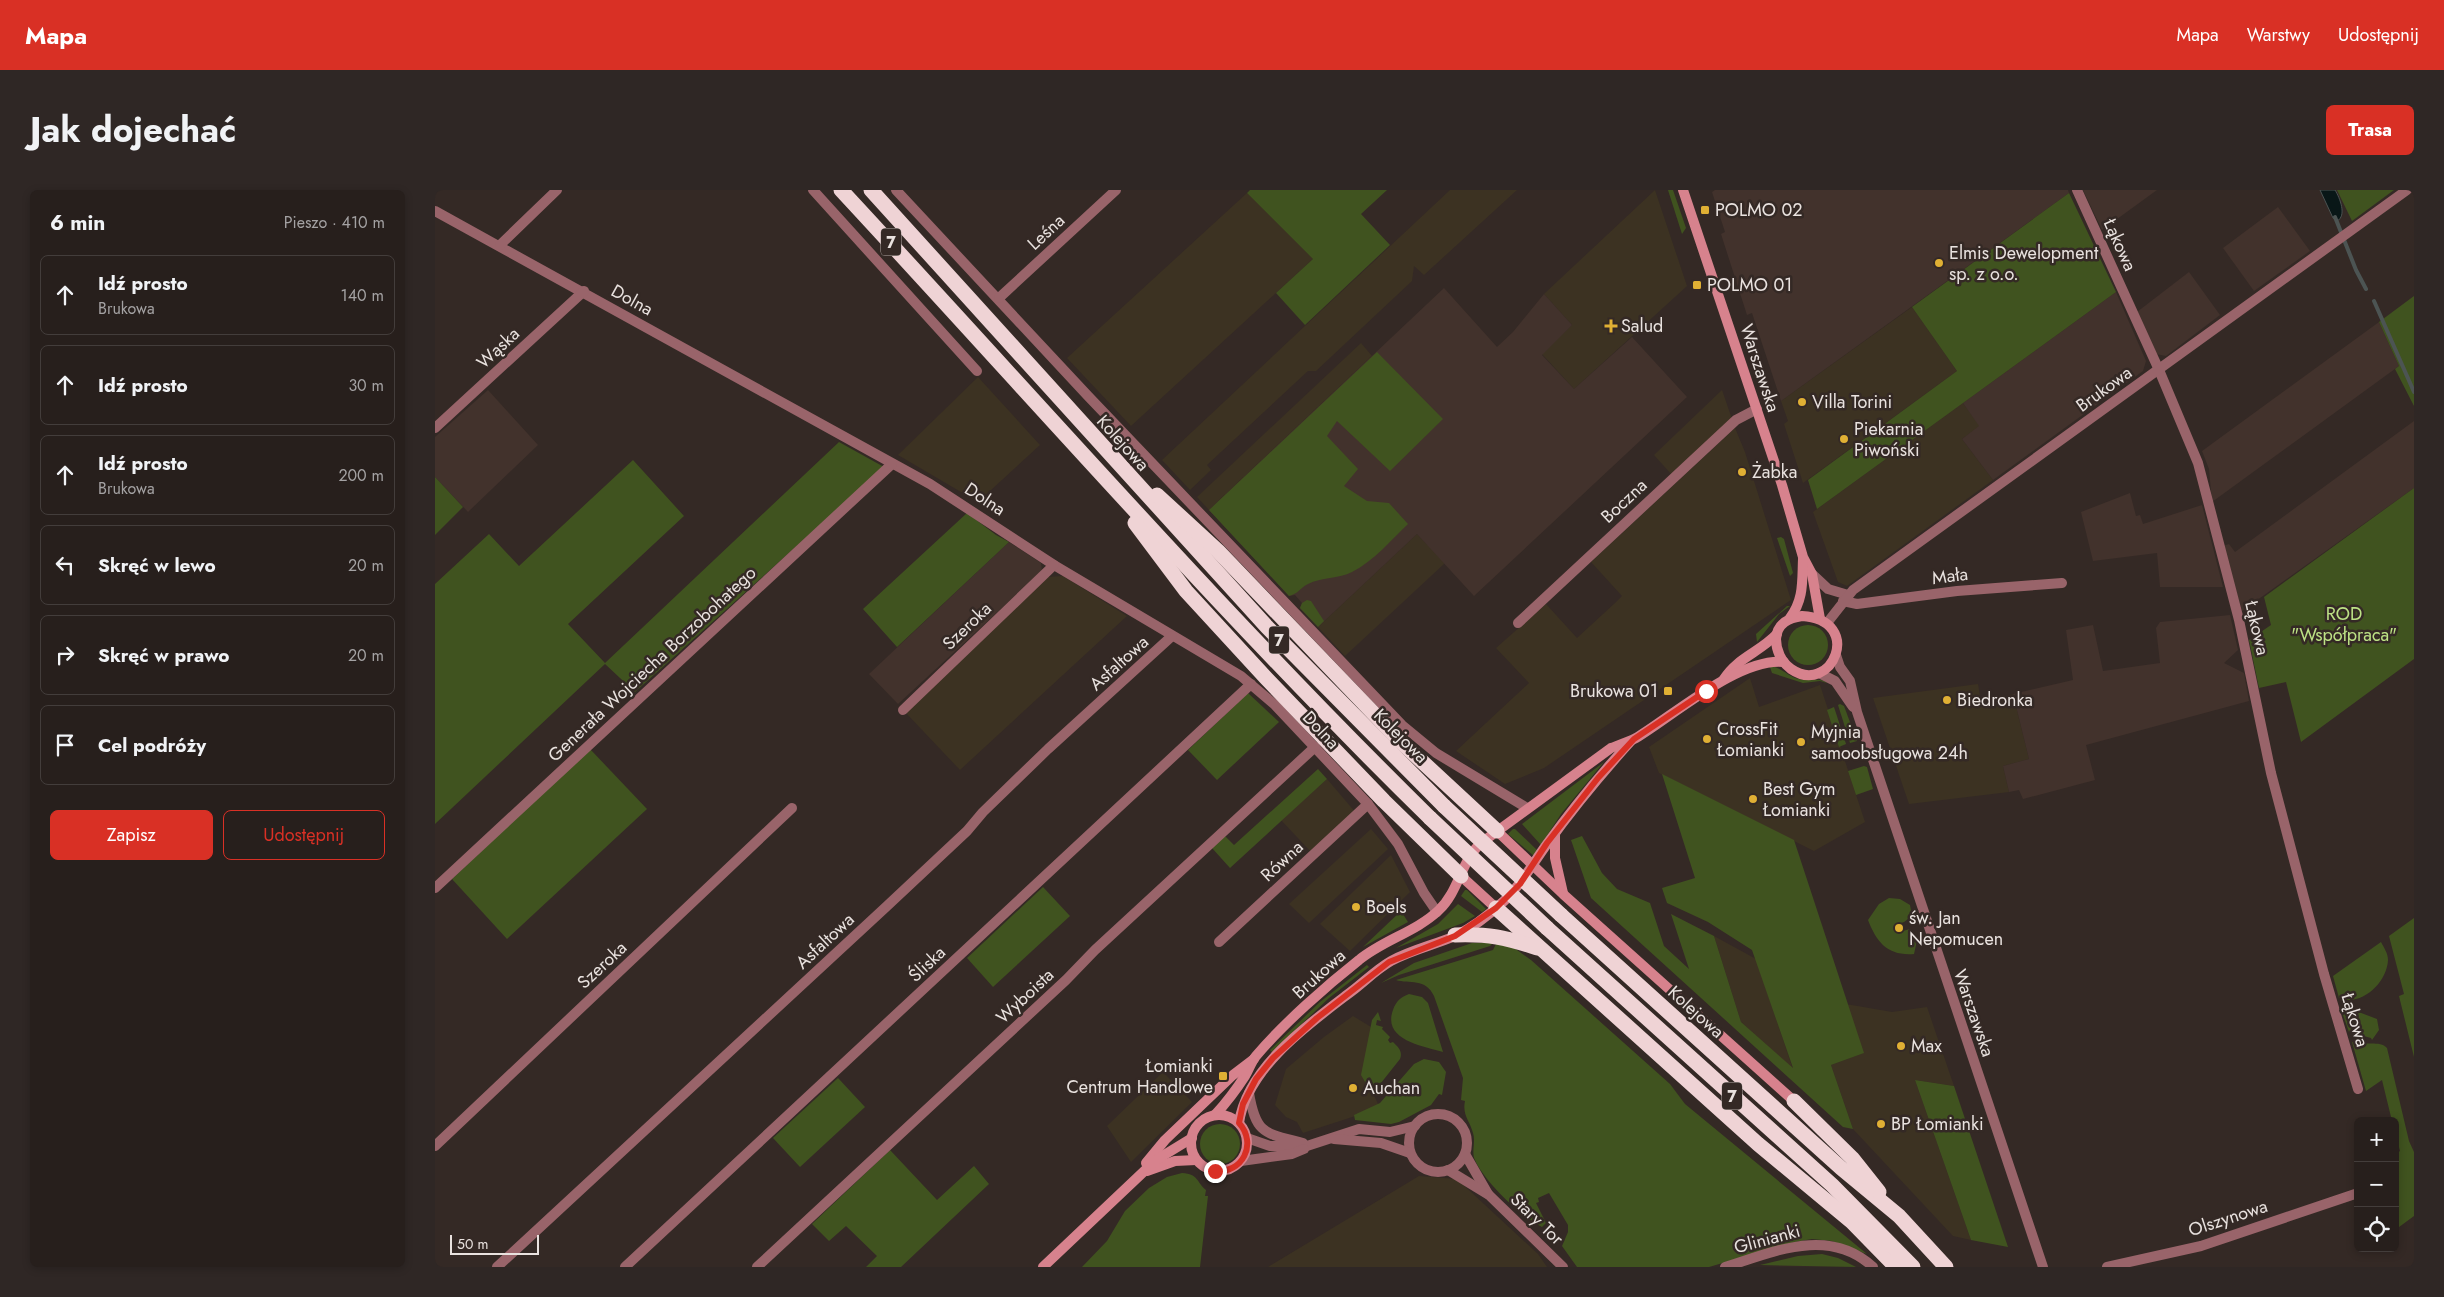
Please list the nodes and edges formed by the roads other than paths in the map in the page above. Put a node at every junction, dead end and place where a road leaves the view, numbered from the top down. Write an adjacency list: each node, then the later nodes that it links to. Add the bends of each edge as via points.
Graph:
1 (557, 190): 11 (street)
2 (813, 190): 15 (street)
3 (841, 190): 20 (highway, Kolejowa / 7)
4 (871, 190): 19 (highway, Kolejowa / 7)
5 (896, 190): 13 (street, Kolejowa)
6 (1116, 190): 13 (street, Leśna)
7 (1683, 190): 16 (street, Warszawska)
8 (2077, 190): 14 (street, Łąkowa)
9 (2407, 190): 14 (street, Brukowa)
10 (435, 210): 11 (street, Dolna)
11 (500, 245): 12 (street, Dolna)
12 (583, 291): 17 (street, Wąska); 18 (street, Dolna)
13 (999, 298): 42 (street, Kolejowa, via 1088,396 1402,725 1443,757)
14 (2159, 370): 25 (street, Brukowa); 55 (street, Łąkowa, via 2198,463 2239,620 2271,773)
15 (977, 371)
16 (1757, 409): 21 (street, Warszawska); 28 (street, Boczna, via 1736,420)
17 (436, 424)
18 (892, 464): 22 (street, Dolna, via 973,510); 47 (street, Generała Wojciecha Borzobohatego)
19 (1120, 467): 43 (highway, via 1159,496 1218,551 1401,742); 74 (highway, Kolejowa / 7, bridge, via 1267,627 1444,806 1841,1168)
20 (1118, 492): 46 (highway, via 1138,529 1186,591 1384,801); 83 (highway, Kolejowa / 7, bridge, via 1252,639 1430,818 1832,1185)
21 (1803, 558): 23 (street, Warszawska); 26 (street, Warszawska, via 1801,598)
22 (1053, 565): 30 (street, Dolna); 36 (street, Szeroka)
23 (1812, 574): 25 (street, Warszawska, via 1828,589); 27 (street, Warszawska)
24 (2062, 583): 25 (street, Mała, via 1957,591 1857,604)
25 (1846, 598): 27 (street, Brukowa)
26 (1790, 618): 27 (street, via 1803,616); 29 (street, via 1781,625)
27 (1824, 621): 31 (street, via 1837,639)
28 (1518, 623)
29 (1777, 634): 32 (street, via 1776,645); 34 (street, via 1733,667)
30 (1172, 636): 35 (street, Dolna); 75 (street, Asfaltowa, via 1042,755 887,906)
31 (1836, 655): 33 (street, via 1832,663); 37 (street, Warszawska, via 1850,681)
32 (1784, 662): 33 (street, via 1800,674); 34 (street, via 1764,663)
33 (1819, 673): 37 (street, Warszawska, via 1835,680)
34 (1724, 679): 38 (street)
35 (1251, 684): 39 (street, Dolna); 76 (street, Śliska)
36 (903, 710)
37 (1857, 712): 85 (street, Warszawska)
38 (1634, 739): 42 (street, via 1611,748); 44 (street, via 1598,778)
39 (1315, 748): 40 (street, Dolna); 77 (street, Wyboista)
40 (1368, 804): 50 (street, Dolna, via 1398,844); 52 (street, Równa)
41 (792, 808): 65 (street, Szeroka)
42 (1527, 808): 43 (street)
43 (1497, 831): 45 (street); 46 (street, Brukowa, via 1474,850)
44 (1555, 834): 45 (street); 48 (street, via 1555,858)
45 (1533, 866): 48 (street); 49 (street, Brukowa)
46 (1461, 876): 49 (street); 50 (street, Brukowa, via 1453,893)
47 (435, 888)
48 (1563, 894): 57 (street)
49 (1496, 908): 51 (street, Brukowa); 53 (highway)
50 (1437, 912): 54 (street, Brukowa, via 1359,959)
51 (1455, 936): 53 (highway, via 1489,934); 56 (street, Brukowa, via 1389,962 1317,1018 1273,1058)
52 (1219, 942)
53 (1542, 950): 82 (highway, via 1796,1177 1852,1222)
54 (1254, 1058): 58 (street, Brukowa, via 1238,1087); 71 (street, via 1165,1140)
55 (2358, 1089)
56 (1249, 1093): 59 (street, Brukowa); 64 (street, via 1253,1117 1258,1125 1272,1134)
57 (1794, 1101): 74 (highway, via 1852,1158)
58 (1215, 1116): 59 (street, via 1226,1116); 61 (street, via 1198,1125)
59 (1239, 1123): 62 (street)
60 (1415, 1126): 63 (street, via 1390,1132 1359,1129); 66 (street, via 1409,1141); 67 (street, via 1423,1118 1434,1115 1453,1119 1466,1136)
61 (1192, 1138): 68 (street, via 1191,1147); 71 (street, via 1155,1160)
62 (1247, 1138): 64 (street, via 1270,1146); 69 (street, via 1246,1153)
63 (1331, 1139): 64 (street); 66 (street, via 1381,1143)
64 (1312, 1145): 69 (street, via 1292,1154)
65 (435, 1146)
66 (1410, 1152): 70 (street, via 1424,1169 1433,1172)
67 (1465, 1154): 70 (street, via 1456,1166); 73 (street, Stary Tor)
68 (1196, 1160): 69 (street, via 1209,1170 1220,1172); 71 (street, via 1175,1161)
69 (1241, 1161)
70 (1448, 1170): 73 (street, Stary Tor)
71 (1139, 1174): 78 (street)
72 (2354, 1194): 86 (street, Olszynowa, via 2201,1246)
73 (1489, 1195): 79 (street, Stary Tor)
74 (1899, 1216): 84 (highway, Kolejowa / 7)
75 (497, 1267)
76 (625, 1267)
77 (757, 1267)
78 (1043, 1267)
79 (1563, 1267)
80 (1725, 1267): 81 (street, Glinianki, via 1797,1245 1811,1244 1847,1250)
81 (1873, 1267)
82 (1897, 1267)
83 (1913, 1267)
84 (1947, 1267)
85 (2043, 1267)
86 (2107, 1267)

